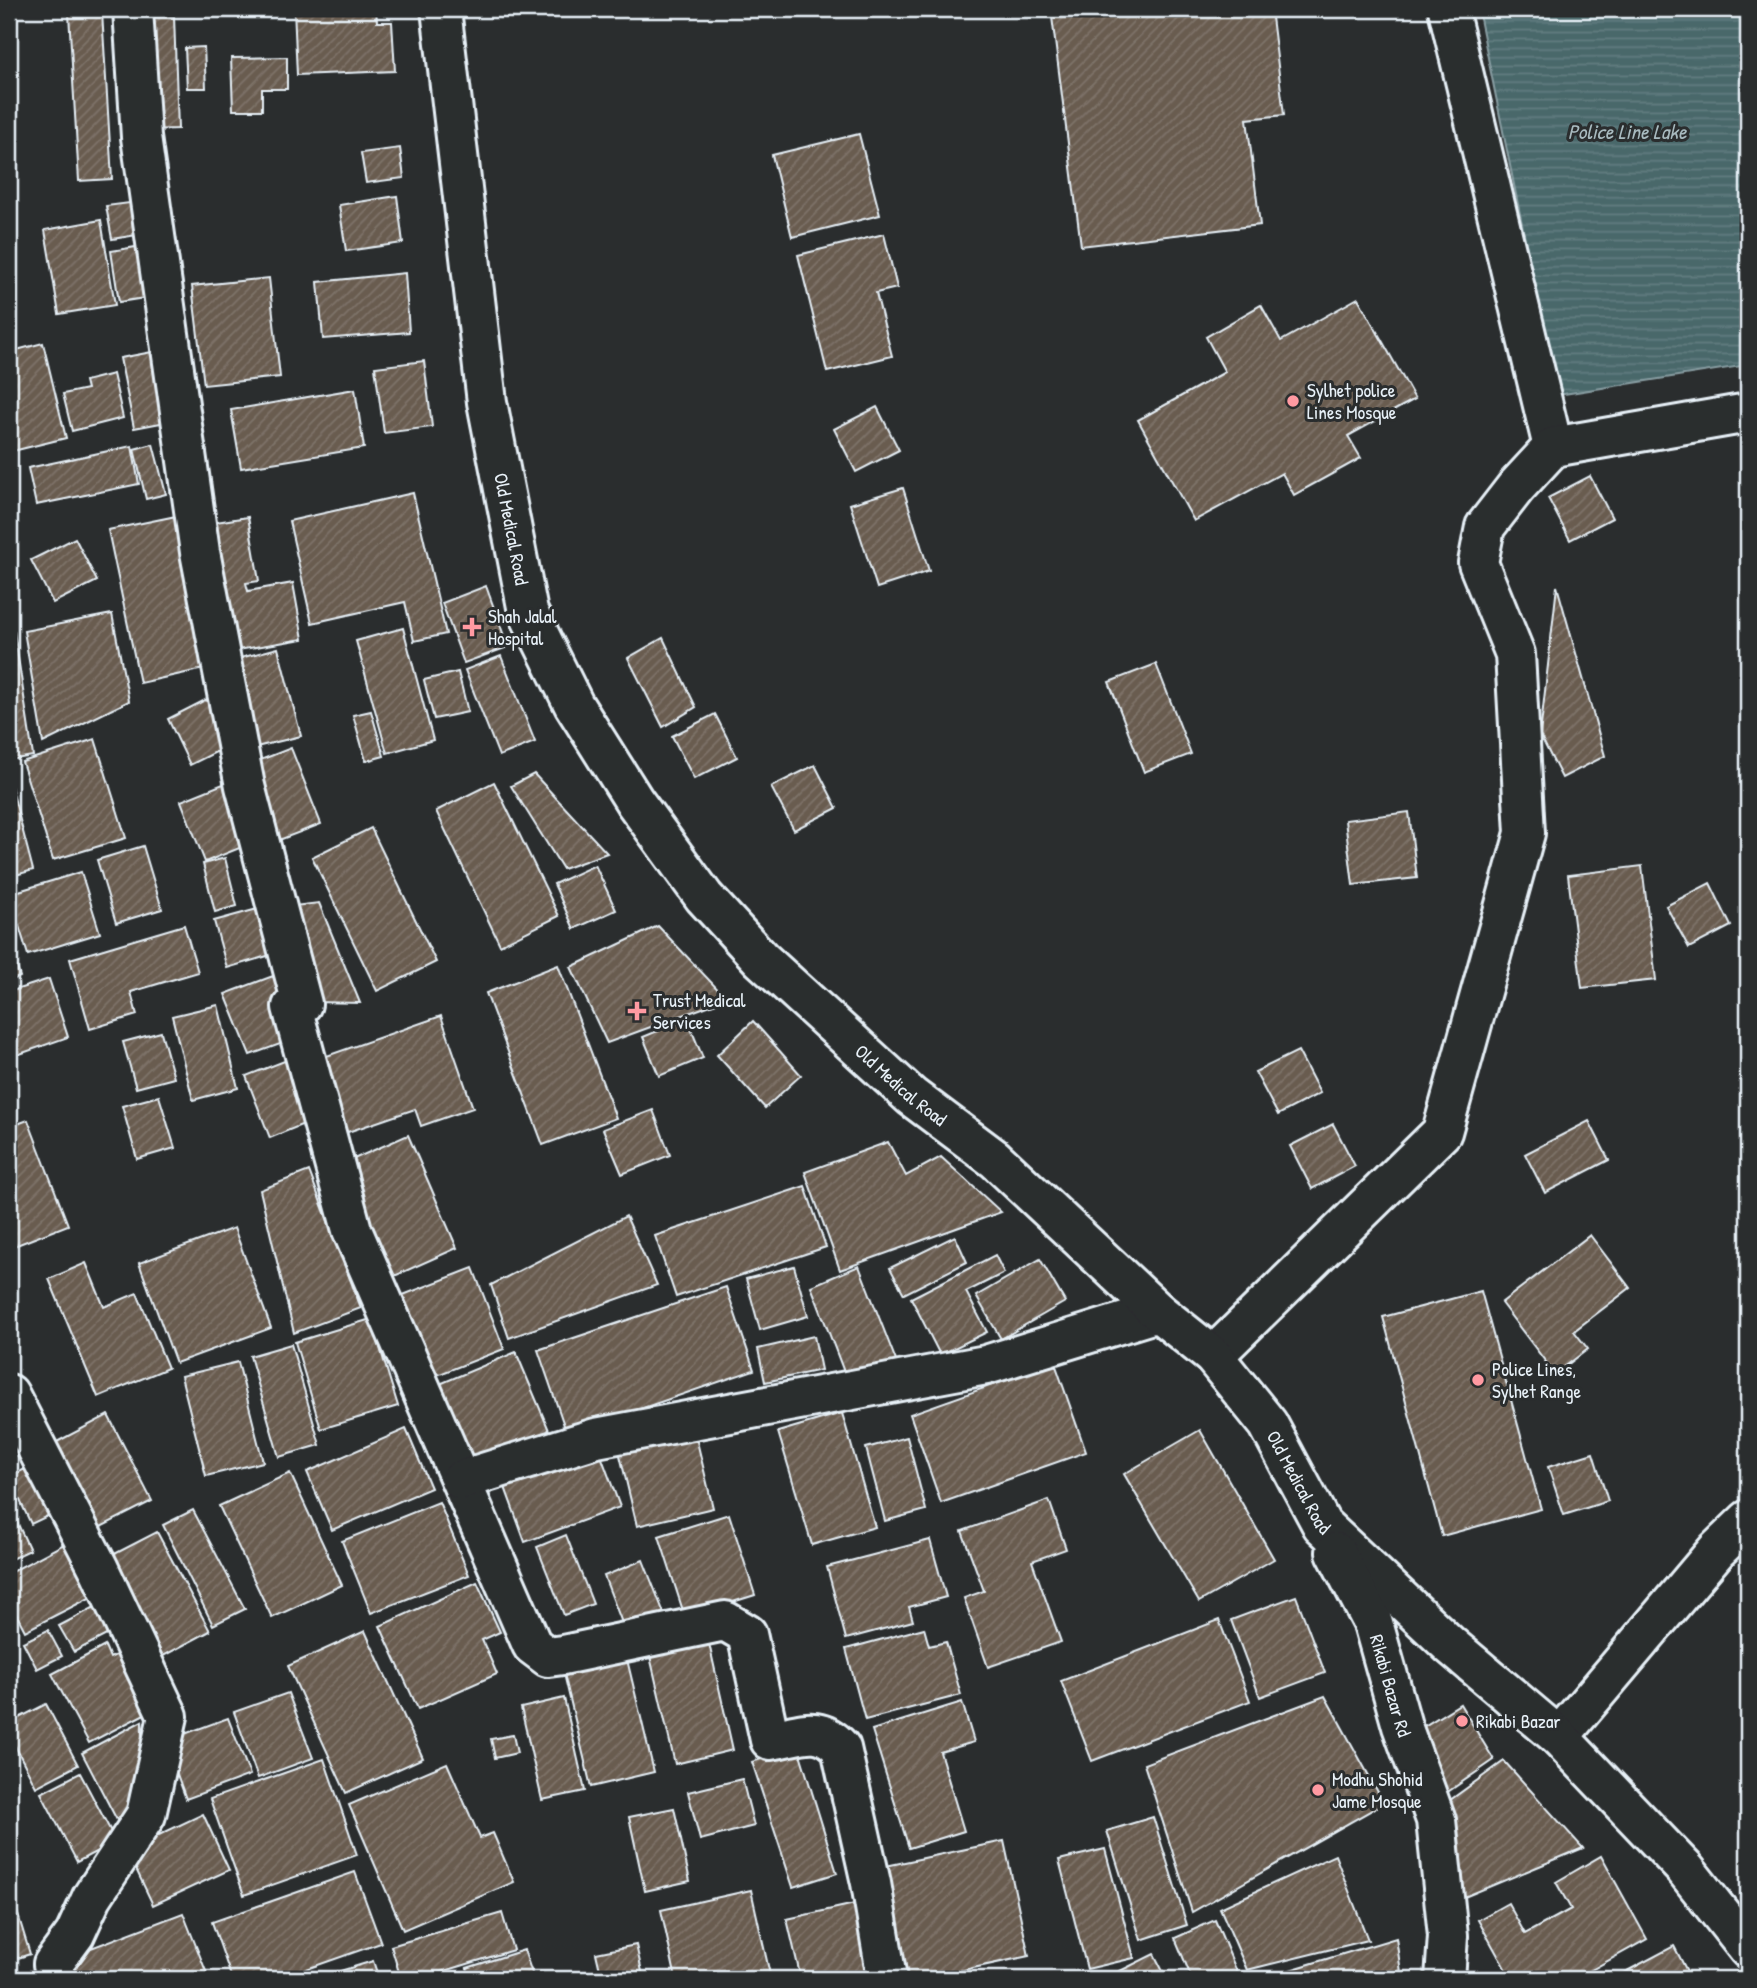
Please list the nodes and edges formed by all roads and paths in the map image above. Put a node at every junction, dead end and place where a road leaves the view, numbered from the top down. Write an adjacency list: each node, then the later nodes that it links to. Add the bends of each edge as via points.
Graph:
1 (133, 9): 9 (street, via 141,137 200,552 245,786 302,1004 292,1007 352,1230)
2 (441, 9): 6 (street, Old Medical Road, via 489,415 528,612 574,705 669,851 761,959 912,1097 995,1159)
3 (1448, 9): 5 (street)
4 (1748, 413): 5 (street)
5 (1553, 447): 7 (street, via 1485,527 1478,563 1515,654 1525,833 1442,1132)
6 (1158, 1312): 7 (street, Old Medical Road); 9 (street, via 986,1364 596,1438)
7 (1213, 1356): 11 (street, Old Medical Road, via 1268,1424)
8 (9, 1394): 14 (street, via 168,1716 146,1815 52,1964)
9 (461, 1480): 15 (street, via 532,1645 548,1657 725,1621 747,1634 770,1740 819,1732 828,1734 841,1748)
10 (1748, 1520): 12 (street, via 1717,1550)
11 (1322, 1525): 12 (street, Old Medical Road, via 1450,1645); 16 (street, Rikabi Bazar Rd, via 1373,1623 1402,1726 1436,1820 1448,1936)
12 (1559, 1737): 13 (street, Old Medical Road, via 1685,1869)
13 (1748, 1949)
14 (56, 1979)
15 (887, 1979)
16 (1445, 1979)

